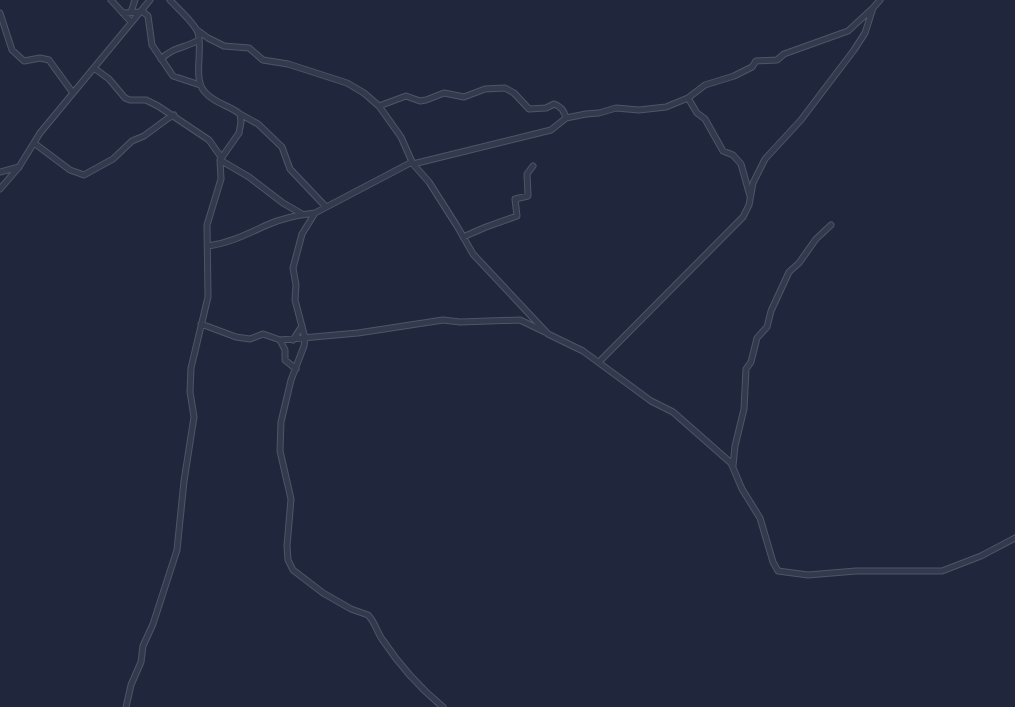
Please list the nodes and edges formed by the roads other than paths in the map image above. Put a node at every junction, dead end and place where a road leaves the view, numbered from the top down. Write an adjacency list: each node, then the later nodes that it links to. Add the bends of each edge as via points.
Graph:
1 (135, 0): 7 (street)
2 (150, 0): 8 (street)
3 (170, 0): 12 (street)
4 (880, 0): 6 (street)
5 (114, 1): 10 (street)
6 (874, 8): 18 (street, via 843,33 784,54 777,60 756,61 752,67 730,78 701,86); 30 (street, via 854,50 801,120 765,159 753,183)
7 (131, 12): 8 (street); 10 (street)
8 (141, 12): 11 (street); 14 (street, via 148,16 152,44)
9 (0, 13): 17 (street, via 14,53 24,61 40,58 49,60)
10 (123, 13): 11 (street)
11 (131, 22): 15 (street)
12 (197, 30): 13 (street); 19 (street, via 224,46 248,48 264,60 288,64 347,83 364,92)
13 (199, 40): 14 (street, via 185,48 171,50); 16 (street)
14 (161, 59): 16 (street, via 175,78)
15 (94, 68): 17 (street); 21 (street, via 109,79 125,98 146,100)
16 (200, 85): 20 (street, via 209,96)
17 (73, 93): 23 (street)
18 (688, 98): 22 (street, via 666,108 616,108); 30 (street, via 697,113 706,119 723,151 733,155 741,164)
19 (379, 106): 22 (street, via 406,96 420,101 444,93 464,97 485,89 505,88 530,109 558,105); 25 (street, via 401,137)
20 (240, 114): 24 (street, via 239,133); 31 (street, via 258,124 282,147 290,169)
21 (174, 116): 23 (street, via 132,141 113,160 84,174 70,170); 24 (street, via 209,140)
22 (566, 118): 25 (street, via 551,130)
23 (34, 142): 27 (street)
24 (221, 158): 33 (street); 36 (street, via 220,184 207,225)
25 (412, 163): 31 (street); 35 (street, via 429,182)
26 (533, 166): 35 (street, via 527,174 528,196 514,199 517,216 486,226)
27 (20, 167): 28 (street); 29 (street)
28 (0, 172)
29 (0, 189)
30 (750, 197): 43 (street, via 747,211 736,226)
31 (326, 207): 32 (street)
32 (315, 213): 33 (street); 38 (street, via 302,234 293,268 296,285 294,300)
33 (302, 214): 36 (street, via 268,224 224,244)
34 (831, 225): 45 (street, via 789,272 771,311 767,327 757,338 751,362 745,373 744,409)
35 (463, 238): 39 (street, via 484,267)
36 (208, 246): 37 (street, via 209,292)
37 (201, 324): 41 (street, via 241,338 250,339 263,334); 47 (street, via 191,368 190,392 194,417 177,550 153,624 143,646)
38 (302, 326): 40 (street); 42 (street)
39 (548, 334): 40 (street, via 520,320 444,320 378,331); 43 (street)
40 (305, 338): 42 (street); 44 (street)
41 (280, 340): 42 (street); 44 (street, via 285,350 285,360)
42 (293, 340)
43 (599, 362): 45 (street, via 652,401 673,412)
44 (296, 369): 48 (street, via 284,407 280,438 280,451 291,499 286,546 290,565 302,578 323,593 351,609 368,615 391,651 423,690)
45 (733, 466): 46 (street, via 742,489 760,518 776,569 781,572 808,575 856,571 942,571 981,556)
46 (1015, 538)
47 (126, 707)
48 (443, 707)

